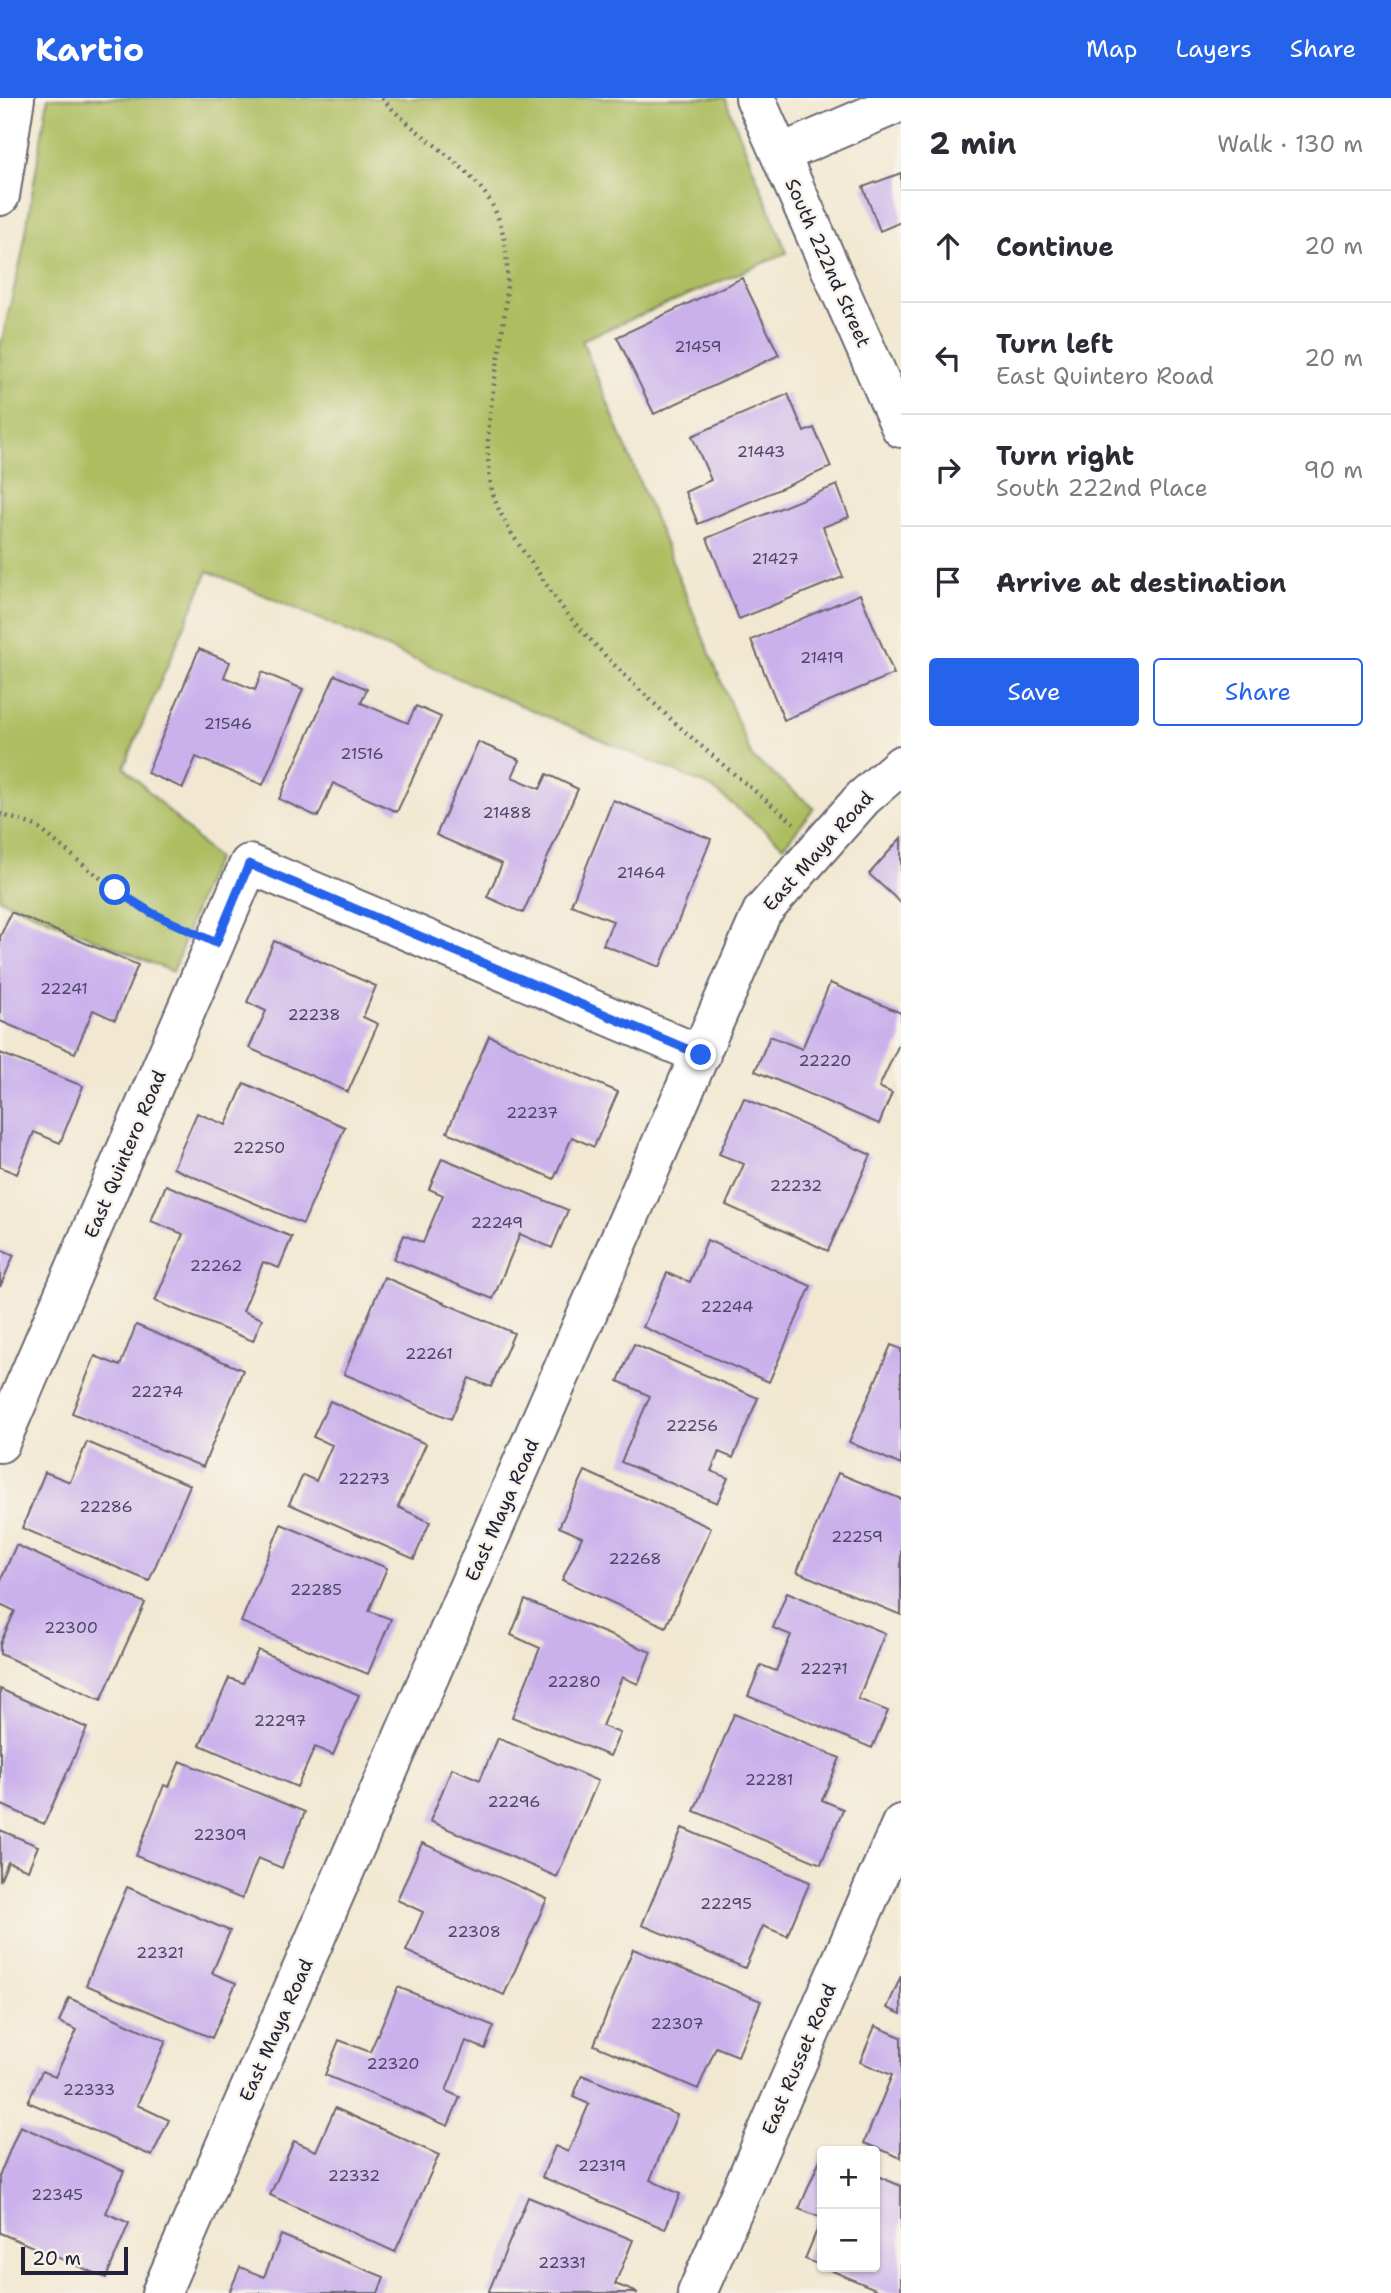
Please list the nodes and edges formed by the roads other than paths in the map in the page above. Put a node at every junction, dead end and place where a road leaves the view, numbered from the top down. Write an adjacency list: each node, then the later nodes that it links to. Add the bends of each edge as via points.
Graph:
1 (15, 98): 5 (street)
2 (755, 98): 4 (street, South 222nd Street)
3 (901, 102): 4 (street)
4 (780, 154): 6 (street, South 222nd Street)
5 (0, 196)
6 (901, 428)
7 (901, 765): 8 (street, East Maya Road, via 863,798 762,912)
8 (701, 1055): 9 (street, East Quintero Road, via 249,864); 11 (street, East Maya Road)
9 (0, 1443)
10 (901, 1824): 12 (street, East Russet Road)
11 (161, 2293)
12 (697, 2293)

